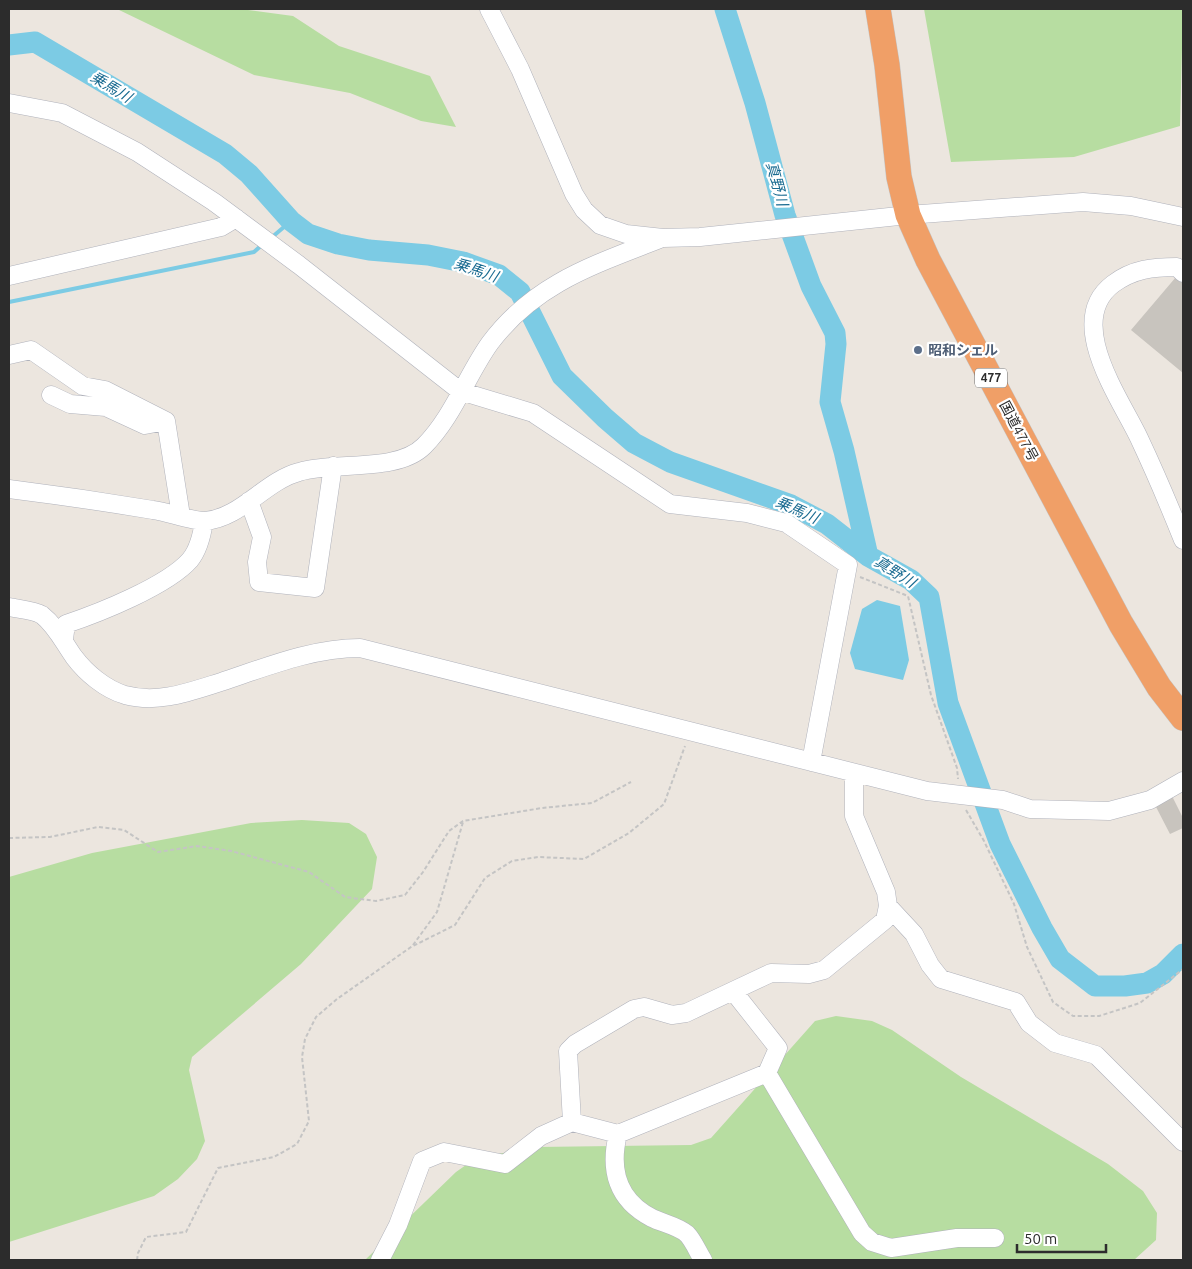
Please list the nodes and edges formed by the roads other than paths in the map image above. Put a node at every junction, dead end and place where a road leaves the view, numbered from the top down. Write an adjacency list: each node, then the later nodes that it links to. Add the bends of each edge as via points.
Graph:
1 (489, 9): 7 (street, via 584,210 600,225 626,234)
2 (878, 9): 4 (highway, 国道477号 / 477)
3 (9, 103): 6 (street, via 62,112 137,152)
4 (908, 215): 5 (street, via 1083,202 1131,206); 7 (street, via 700,238); 22 (highway, 国道477号 / 477, via 928,260 1121,624 1159,687)
5 (1183, 216)
6 (236, 218): 9 (street, via 221,227); 11 (street)
7 (663, 238): 11 (street, via 576,272 552,285 513,318 491,342)
8 (1183, 272): 19 (street, via 1177,267 1160,267 1137,270 1118,280 1105,290 1096,306 1094,337 1100,360 1155,471)
9 (9, 276)
10 (9, 355): 13 (street, via 31,350 83,386 105,390)
11 (460, 391): 14 (street, via 440,427 423,447 399,460); 23 (street, via 533,414 670,504 747,513 786,523 848,565)
12 (51, 395): 13 (street, via 70,404 106,407 145,426)
13 (166, 421): 17 (street)
14 (333, 466): 16 (street, via 297,472); 16 (street, via 315,588 259,582 257,562 262,537)
15 (9, 489): 17 (street)
16 (249, 501): 18 (street, via 228,515)
17 (181, 516): 18 (street)
18 (204, 521): 21 (street, via 202,537 190,560 115,606 66,624)
19 (1183, 540)
20 (9, 607): 21 (street, via 41,614)
21 (64, 639): 23 (street, via 88,673 115,691 143,698 181,694 314,652 360,648)
22 (1183, 718)
23 (811, 762): 24 (street)
24 (854, 773): 25 (street, via 963,797 1003,800 1030,809 1110,811 1150,800); 26 (street, via 854,816 886,892)
25 (1183, 782)
26 (888, 906): 27 (street, via 885,920 824,970 809,974 771,973); 31 (street, via 914,934 941,979 1016,1002 1029,1023 1055,1043 1096,1055)
27 (733, 991): 28 (street, via 778,1048); 29 (street, via 686,1013 672,1015 644,1007 634,1009 574,1044 568,1051)
28 (767, 1073): 30 (street); 32 (street, via 862,1233 872,1242 891,1248 957,1238)
29 (572, 1122): 30 (street); 33 (street, via 541,1136 505,1164 444,1152 422,1161 398,1225)
30 (618, 1134): 34 (street, via 614,1164 632,1206 686,1234)
31 (1183, 1142)
32 (995, 1238)
33 (380, 1260)
34 (703, 1260)

